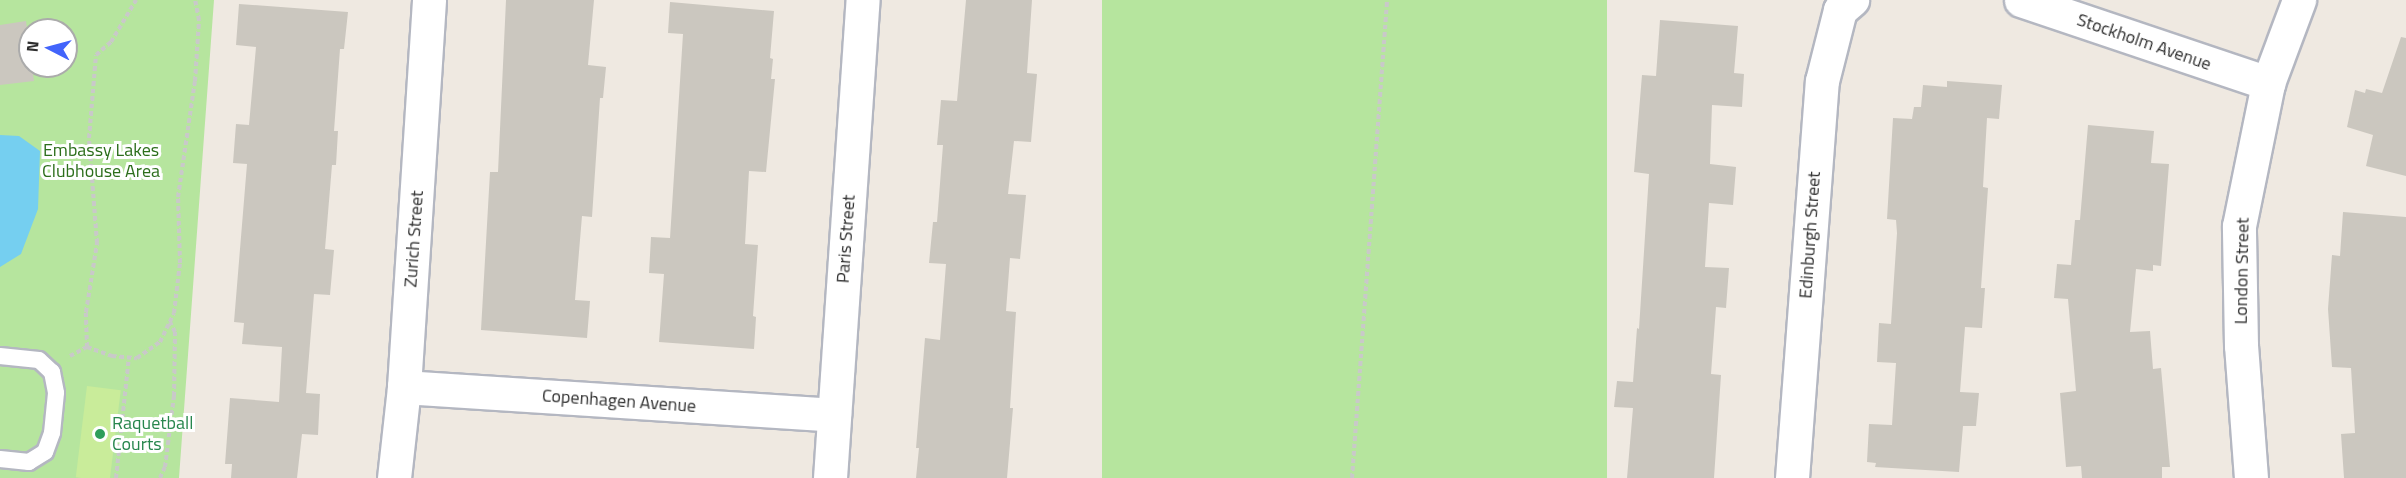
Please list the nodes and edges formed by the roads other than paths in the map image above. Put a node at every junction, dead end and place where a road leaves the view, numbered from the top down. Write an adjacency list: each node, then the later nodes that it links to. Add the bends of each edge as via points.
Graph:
1 (429, 0): 8 (street, Zurich Street)
2 (863, 0): 9 (street, Paris Street)
3 (1852, 0): 13 (street, Edinburgh Street, via 1840,10 1822,81)
4 (2021, 0): 6 (street, Stockholm Avenue)
5 (2299, 0): 6 (street, London Street)
6 (2268, 83): 14 (street, London Street, via 2239,226 2241,346)
7 (0, 356): 10 (lane, via 39,360 52,372 56,393 52,433 45,452 29,462)
8 (404, 387): 9 (street, Copenhagen Avenue); 11 (street, Zurich Street)
9 (834, 415): 12 (street, Paris Street)
10 (0, 459)
11 (394, 478)
12 (830, 478)
13 (1792, 478)
14 (2251, 478)

